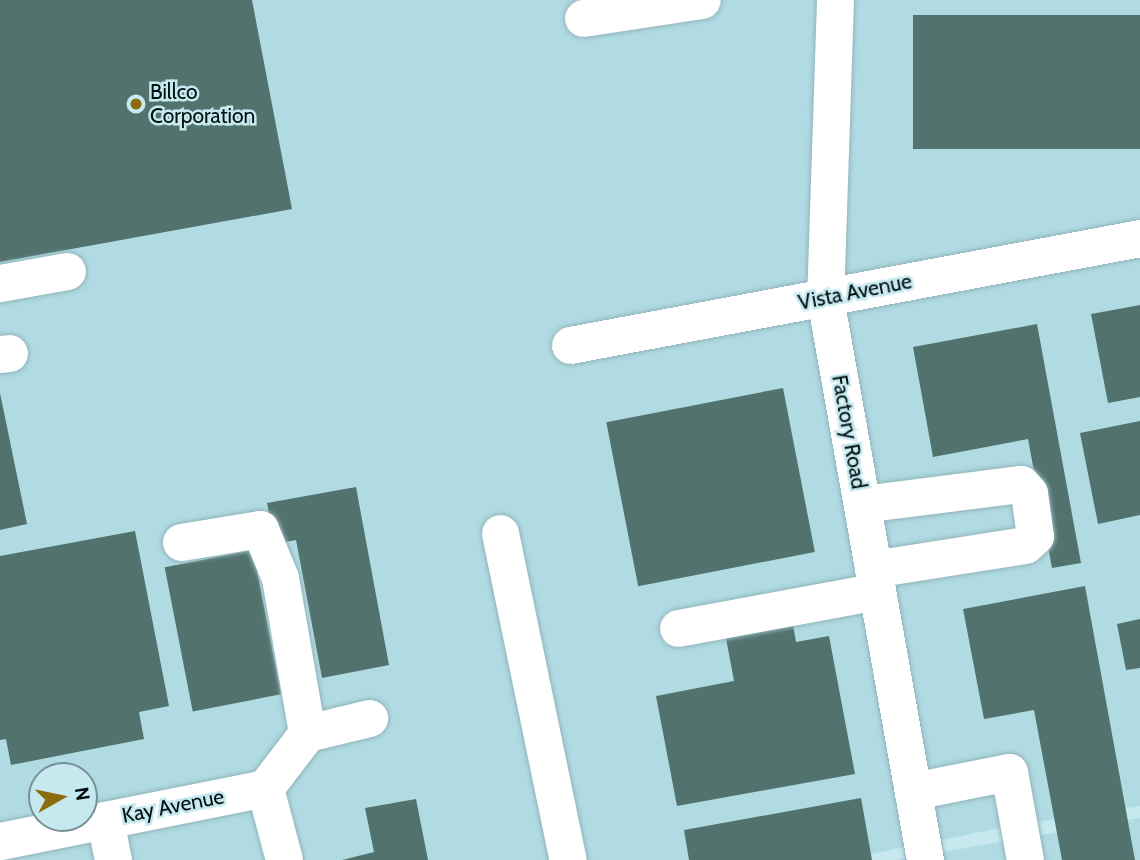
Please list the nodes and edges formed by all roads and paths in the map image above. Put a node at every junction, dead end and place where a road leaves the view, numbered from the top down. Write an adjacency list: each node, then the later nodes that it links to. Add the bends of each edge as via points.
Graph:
1 (702, 0): 3 (street)
2 (835, 0): 7 (street, Factory Road)
3 (583, 18)
4 (1140, 238): 7 (street, Vista Avenue)
5 (67, 271): 6 (street)
6 (0, 283)
7 (825, 298): 8 (street, Vista Avenue); 9 (street, Factory Road)
8 (570, 345)
9 (862, 504): 12 (street, Factory Road); 12 (street, via 1021,484 1029,493 1034,536 1025,545)
10 (500, 533): 22 (street)
11 (181, 542): 15 (street, via 260,529 280,578)
12 (875, 580): 13 (street); 17 (street, Factory Road)
13 (678, 628)
14 (369, 718): 15 (street)
15 (306, 733): 16 (street)
16 (265, 788): 18 (street, Kay Avenue); 21 (street)
17 (913, 791): 23 (street, Factory Road); 24 (street, via 1009,772)
18 (105, 820): 19 (street, Kay Avenue); 20 (street)
19 (0, 841)
20 (113, 860)
21 (284, 860)
22 (568, 860)
23 (925, 860)
24 (1025, 860)

